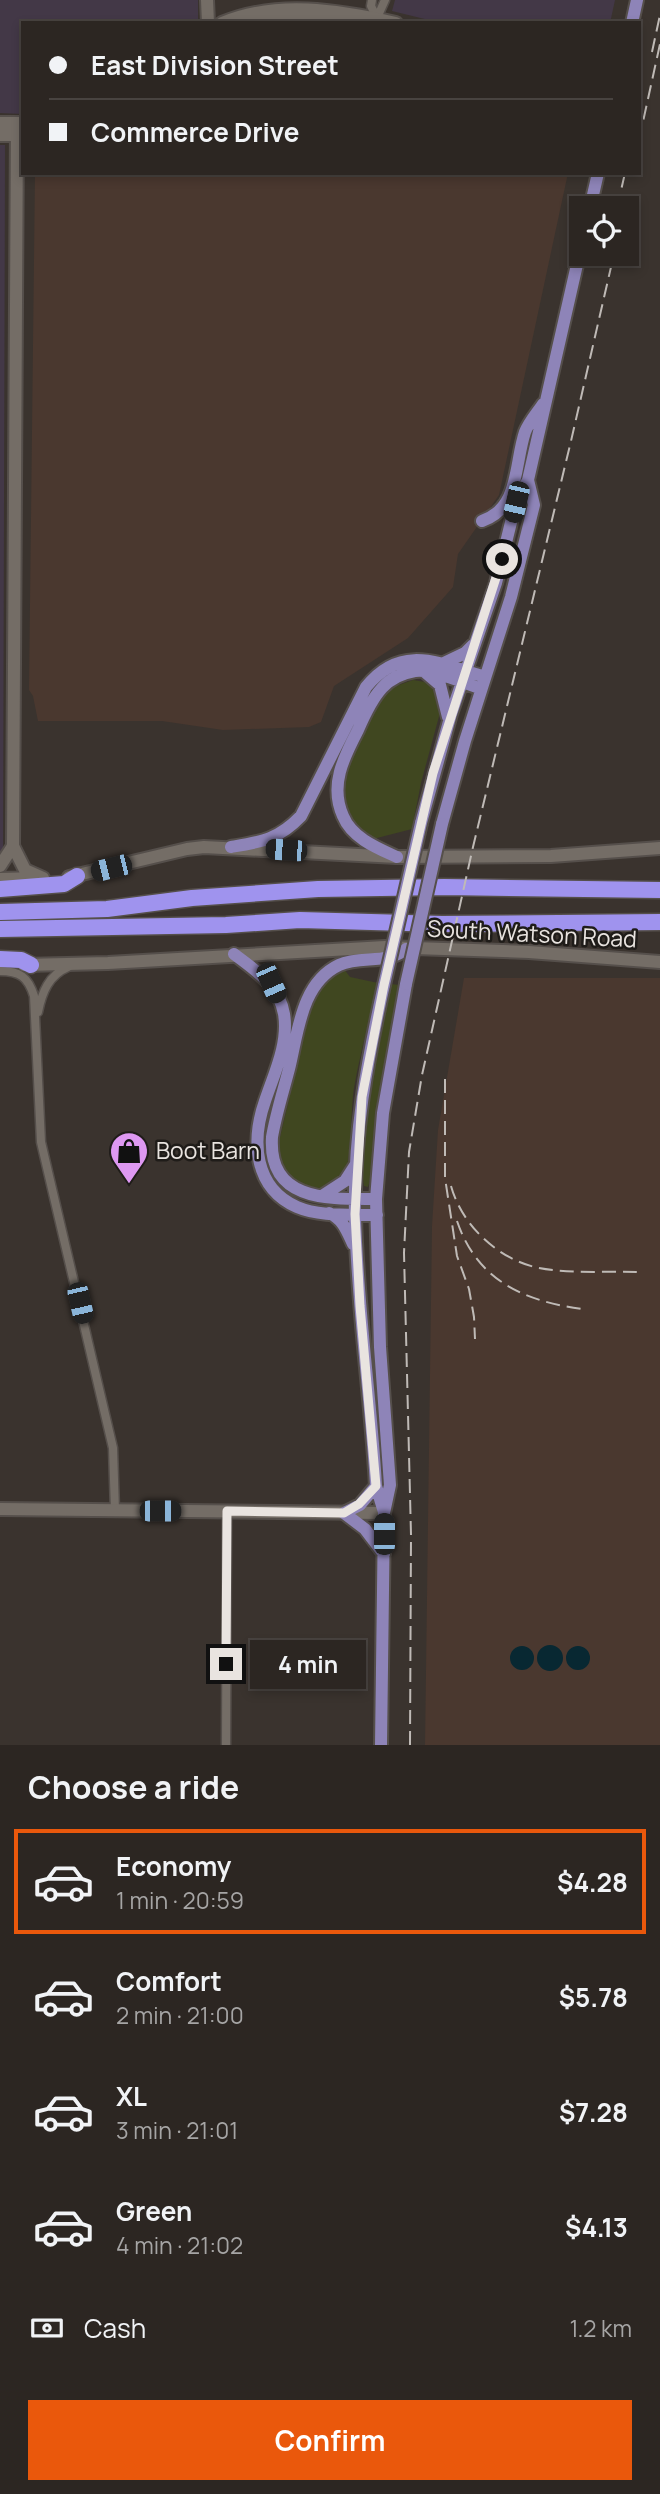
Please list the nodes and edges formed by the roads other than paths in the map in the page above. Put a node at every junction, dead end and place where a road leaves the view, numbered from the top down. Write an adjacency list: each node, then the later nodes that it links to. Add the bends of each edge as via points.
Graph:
1 (207, 0): 6 (street)
2 (372, 0): 5 (street)
3 (385, 0): 5 (street)
4 (637, 0): 11 (main road)
5 (377, 18): 7 (street, via 291,3 253,8); 10 (street)
6 (208, 21)
7 (226, 21)
8 (260, 21): 9 (street, via 292,15)
9 (329, 21)
10 (388, 21)
11 (632, 21)
12 (0, 123): 13 (street)
13 (20, 129): 14 (street); 27 (street)
14 (0, 135)
15 (597, 175): 16 (main road)
16 (592, 196)
17 (577, 266): 18 (main road)
18 (547, 398): 19 (main road); 20 (main road, via 526,429 508,504)
19 (528, 480): 21 (main road, via 516,502); 25 (main road, via 534,505)
20 (482, 521)
21 (476, 643): 22 (main road); 24 (main road)
22 (442, 664): 24 (main road); 28 (main road, via 408,660 382,670 366,687 300,816 272,839)
23 (422, 671): 24 (main road); 26 (main road, via 440,685); 30 (main road, via 402,675 382,688 342,763 337,783 344,819 367,843)
24 (463, 676): 25 (main road); 26 (main road)
25 (483, 683): 52 (main road, bridge, via 442,824 407,984 383,1113)
26 (448, 723): 49 (main road, bridge, via 384,985 362,1097)
27 (13, 846): 31 (street); 34 (street, via 25,870)
28 (230, 847): 30 (street); 32 (street, via 187,849)
29 (660, 848): 30 (street, via 551,856)
30 (397, 857)
31 (0, 866)
32 (77, 876): 34 (street); 35 (highway, via 64,884)
33 (0, 878): 34 (street)
34 (43, 878)
35 (0, 889)
36 (660, 890): 37 (highway, via 318,889 107,909)
37 (0, 912)
38 (660, 922): 39 (highway, via 300,920)
39 (0, 929)
40 (405, 950): 41 (street, South Watson Road); 43 (street, South Watson Road, via 529,952); 50 (main road, via 396,958 350,960 333,968 308,997 276,1112 271,1154 278,1174 289,1185)
41 (234, 954): 44 (street, South Watson Road); 53 (main road, via 271,983 284,1013 284,1040 264,1105 257,1156 277,1194 298,1207)
42 (0, 959): 46 (highway)
43 (660, 962)
44 (75, 964): 46 (street, South Watson Road); 48 (street, via 50,981)
45 (0, 965): 46 (street, South Watson Road)
46 (31, 965)
47 (0, 971): 48 (street, via 13,971 30,982)
48 (37, 1018): 59 (street, via 41,1142 113,1448)
49 (356, 1164): 50 (main road, via 345,1181); 51 (main road)
50 (321, 1197): 51 (main road)
51 (355, 1199): 52 (main road); 54 (main road)
52 (376, 1199): 55 (main road)
53 (328, 1213): 54 (main road); 56 (main road, via 343,1224)
54 (355, 1214): 55 (main road); 56 (main road)
55 (377, 1214): 62 (main road, via 390,1485)
56 (356, 1250): 57 (main road)
57 (376, 1486): 61 (main road); 62 (main road)
58 (0, 1509): 59 (street)
59 (115, 1511): 60 (street)
60 (227, 1511): 61 (street); 64 (street)
61 (344, 1513): 62 (street); 63 (main road, via 365,1529)
62 (384, 1513): 63 (main road)
63 (385, 1555): 65 (main road)
64 (226, 1745)
65 (381, 1745)

